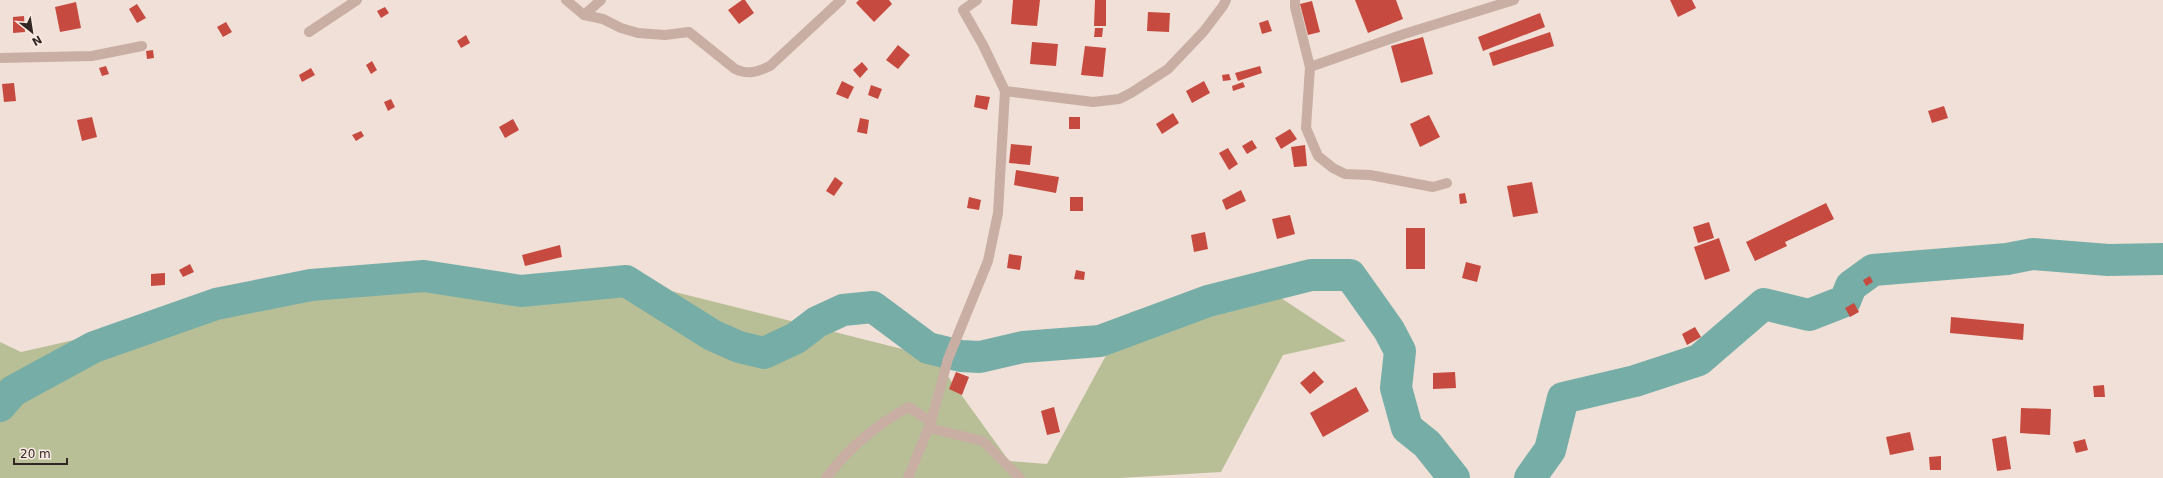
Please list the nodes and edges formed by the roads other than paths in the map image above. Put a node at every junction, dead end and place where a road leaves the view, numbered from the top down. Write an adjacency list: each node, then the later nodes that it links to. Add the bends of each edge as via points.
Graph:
1 (357, 0): 10 (street)
2 (566, 0): 9 (street)
3 (601, 0): 9 (street)
4 (841, 0): 9 (street, via 782,57 755,73 744,73 735,69 689,32 665,35 638,33 603,19)
5 (977, 0): 14 (street, via 963,10 984,45)
6 (1226, 0): 14 (street, via 1204,30 1168,68 1119,99 1093,102)
7 (1295, 0): 13 (street)
8 (1514, 0): 13 (street, via 1404,34)
9 (584, 15)
10 (309, 32)
11 (142, 46): 12 (street, via 92,56)
12 (0, 58)
13 (1310, 67): 15 (street, via 1306,128 1318,156 1345,174 1370,175 1433,187)
14 (1005, 91): 16 (street, via 998,213 988,261 948,360)
15 (1447, 183)
16 (930, 425): 17 (street, via 909,407 891,416 847,452); 18 (street); 19 (street, via 983,441)
17 (826, 478)
18 (908, 478)
19 (1020, 478)

